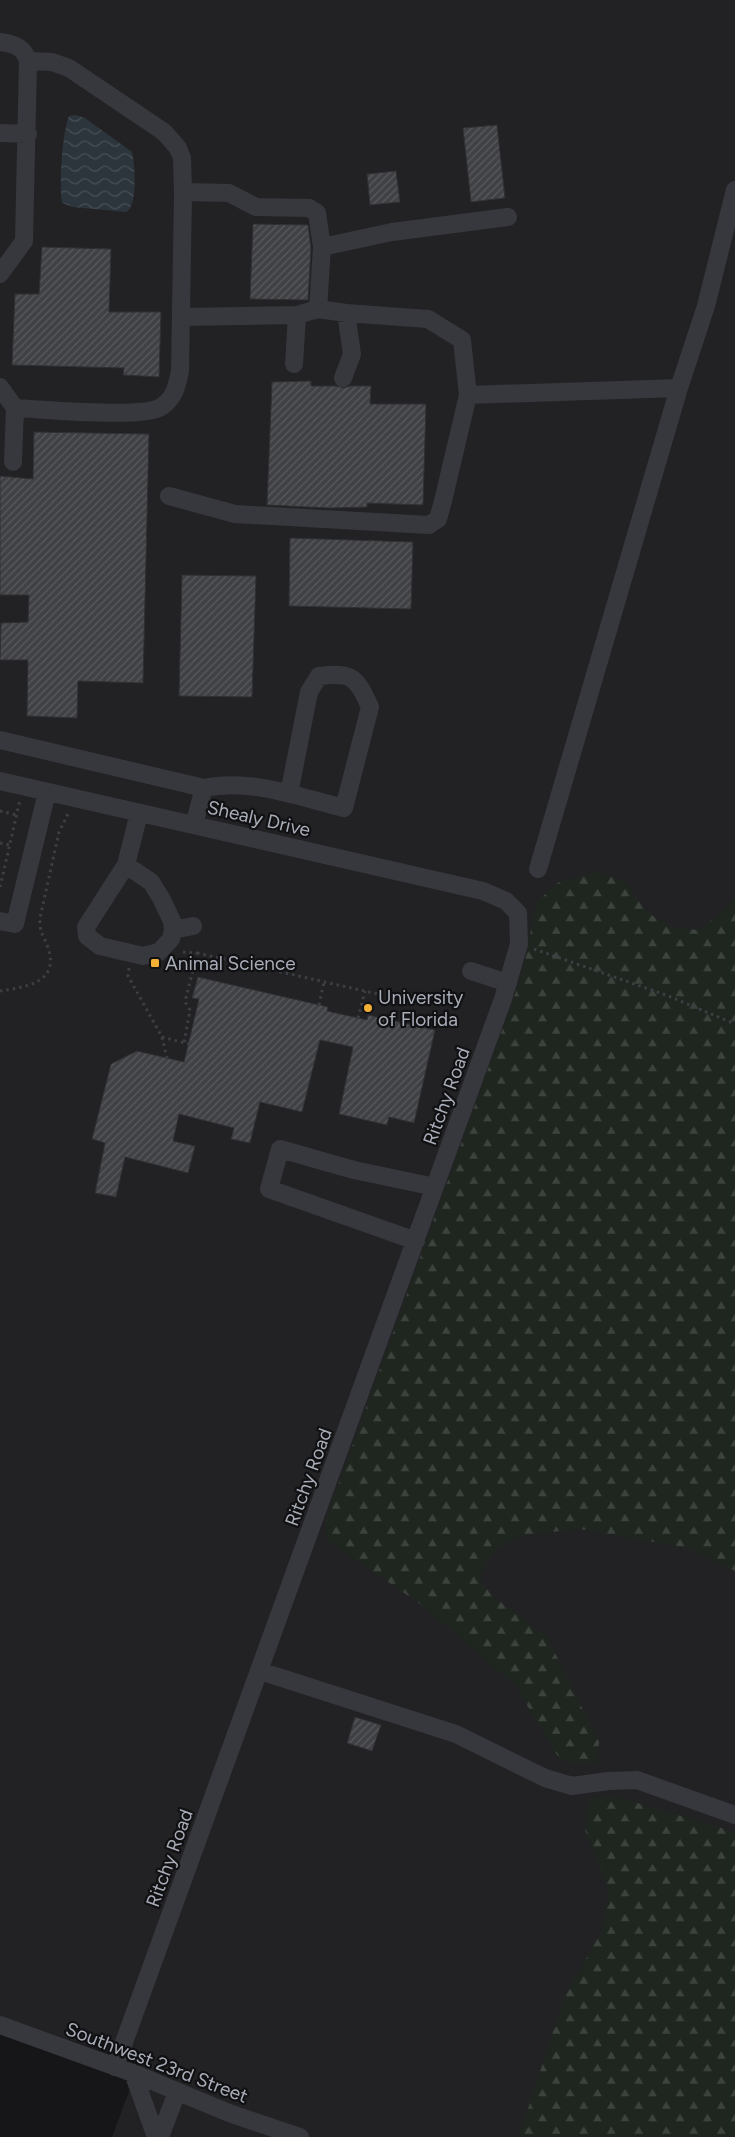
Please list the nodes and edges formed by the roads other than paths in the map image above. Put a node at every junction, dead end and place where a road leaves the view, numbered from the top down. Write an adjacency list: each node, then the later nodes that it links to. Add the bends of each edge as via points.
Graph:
1 (0, 42): 2 (street, via 20,48)
2 (28, 61): 4 (street); 6 (street, via 60,64 164,132 182,158)
3 (0, 133): 4 (street)
4 (28, 134): 9 (street, via 24,240)
5 (735, 190): 17 (street, via 706,306)
6 (183, 192): 8 (street, via 229,193 256,207 308,208 317,213); 13 (street)
7 (508, 218): 8 (street, via 392,232)
8 (322, 247): 10 (street)
9 (1, 272)
10 (318, 309): 11 (street); 12 (street)
11 (346, 312): 15 (street, via 352,354); 18 (street, via 428,319 462,340)
12 (297, 315): 13 (street); 14 (street)
13 (181, 317): 19 (street, via 180,371 176,388 169,401 159,408 134,413)
14 (294, 364)
15 (343, 378)
16 (0, 387): 19 (street)
17 (679, 388): 18 (street); 30 (street)
18 (468, 395): 21 (street, via 438,520 429,525 235,514)
19 (15, 408): 20 (street)
20 (13, 462)
21 (169, 496)
22 (0, 740): 24 (street)
23 (0, 781): 25 (street, Shealy Drive)
24 (204, 788): 26 (street, via 222,784 245,785); 28 (street)
25 (47, 792): 27 (street, Shealy Drive); 32 (street, via 15,924)
26 (289, 794): 26 (street, via 344,808 370,707 358,682 341,674 319,676 309,692)
27 (140, 813): 28 (street, Shealy Drive); 29 (street)
28 (194, 825): 31 (street, Shealy Drive, via 483,891)
29 (126, 865): 34 (street, via 152,882 167,908); 34 (street, via 86,927 87,936 100,946 149,956 164,947)
30 (538, 869)
31 (506, 901): 36 (street, Ritchy Road, via 518,913 519,944)
32 (0, 921)
33 (193, 926): 34 (street)
34 (173, 930)
35 (471, 971): 36 (street)
36 (508, 983): 37 (street, Ritchy Road)
37 (435, 1187): 38 (street, Ritchy Road); 38 (street, via 354,1170 280,1148 269,1189)
38 (416, 1240): 39 (street, Ritchy Road)
39 (260, 1671): 40 (street, via 456,1734 546,1778 572,1786 637,1780); 42 (street, Ritchy Road)
40 (735, 1814)
41 (0, 2025): 42 (street, Southwest 23rd Street)
42 (115, 2068): 43 (street, Southwest 23rd Street)
43 (133, 2073): 44 (street, Southwest 23rd Street); 45 (street)
44 (178, 2092): 46 (street); 47 (street, Southwest 23rd Street)
45 (156, 2137)
46 (160, 2137)
47 (300, 2137)

